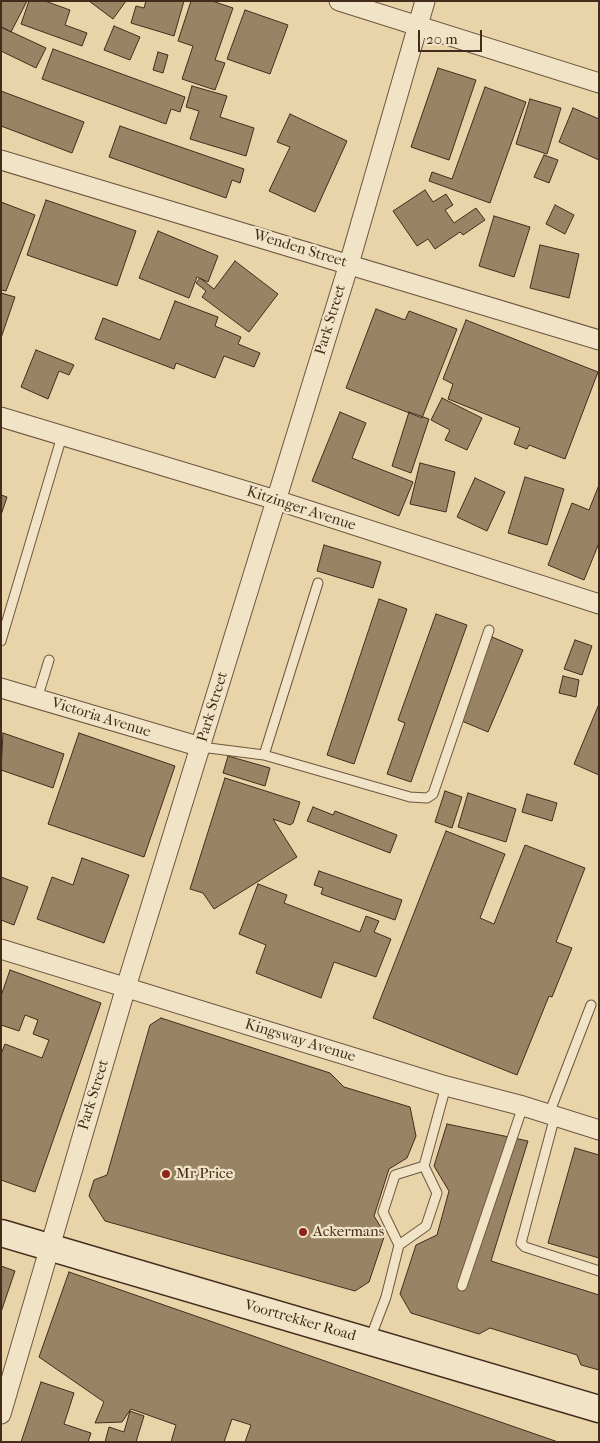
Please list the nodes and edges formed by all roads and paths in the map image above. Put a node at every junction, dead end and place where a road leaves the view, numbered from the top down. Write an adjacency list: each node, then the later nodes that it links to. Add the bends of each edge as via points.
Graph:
1 (339, 1): 3 (street)
2 (425, 1): 3 (street, Park Street)
3 (418, 26): 4 (street); 6 (street, Park Street)
4 (599, 83)
5 (1, 160): 6 (street, Wenden Street)
6 (349, 264): 7 (street, Wenden Street); 10 (street, Park Street)
7 (599, 340)
8 (1, 417): 9 (street, Kitzinger Avenue)
9 (62, 436): 10 (street, Kitzinger Avenue); 14 (lane)
10 (276, 500): 12 (street, Kitzinger Avenue); 18 (street, Park Street)
11 (318, 583): 19 (lane)
12 (599, 604)
13 (489, 630): 19 (lane, via 433,794 427,798)
14 (1, 641)
15 (49, 660): 17 (lane)
16 (1, 688): 17 (street, Victoria Avenue)
17 (37, 699): 18 (street, Victoria Avenue)
18 (201, 747): 19 (lane); 21 (street, Park Street)
19 (264, 755)
20 (1, 949): 21 (street, Kingsway Avenue)
21 (126, 987): 23 (street, Kingsway Avenue); 30 (street, Park Street)
22 (592, 1005): 25 (lane)
23 (446, 1086): 24 (street, Kingsway Avenue); 27 (lane)
24 (523, 1106): 25 (street, Kingsway Avenue); 32 (lane)
25 (552, 1115): 26 (street, Kingsway Avenue); 31 (lane, via 521,1243)
26 (599, 1130)
27 (424, 1166): 29 (lane, via 437,1193 426,1226); 29 (lane, via 395,1175 383,1212)
28 (1, 1233): 30 (main road, Voortrekker Road)
29 (399, 1245): 33 (lane, via 386,1297)
30 (48, 1248): 33 (main road, Voortrekker Road); 35 (street, Park Street)
31 (599, 1271)
32 (462, 1286)
33 (369, 1341): 34 (main road, Voortrekker Road)
34 (599, 1409)
35 (1, 1414)

